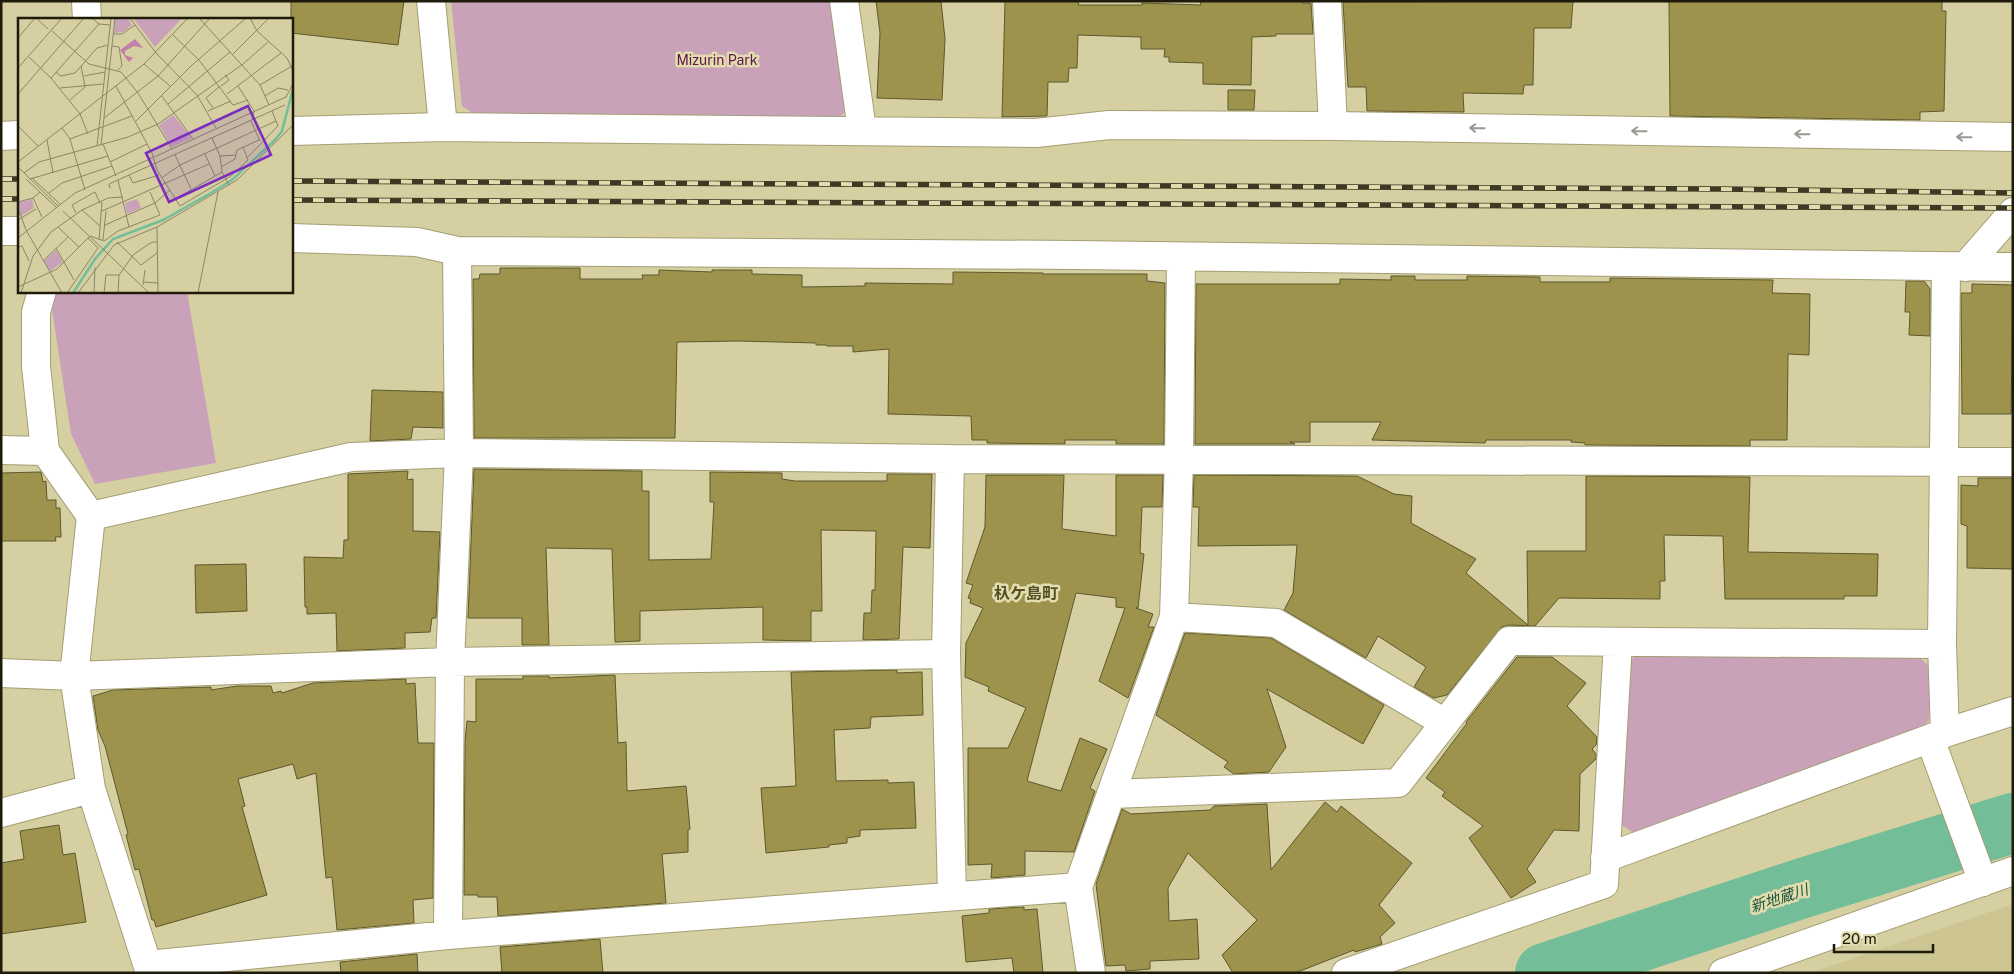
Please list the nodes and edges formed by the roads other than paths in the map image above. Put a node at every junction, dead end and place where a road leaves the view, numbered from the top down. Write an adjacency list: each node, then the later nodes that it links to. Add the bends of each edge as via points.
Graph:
1 (86, 1): 5 (street)
2 (432, 1): 7 (street)
3 (844, 1): 9 (street)
4 (1327, 1): 6 (street)
5 (87, 18)
6 (1333, 126): 9 (street, via 1109,125 1036,132); 12 (street, one-way to 6)
7 (443, 127): 8 (street); 9 (street)
8 (292, 130)
9 (862, 130)
10 (18, 135): 11 (street)
11 (1, 136)
12 (2013, 138)
13 (2013, 212): 19 (street)
14 (1, 231): 15 (street)
15 (18, 231)
16 (292, 238): 17 (street, via 417,242)
17 (457, 251): 18 (street); 24 (street)
18 (1181, 257): 19 (street); 26 (street)
19 (1955, 267): 20 (street); 27 (street)
20 (2013, 267)
21 (42, 292): 23 (street, via 36,312 36,366)
22 (1, 450): 23 (street)
23 (45, 451): 29 (street)
24 (459, 453): 25 (street); 29 (street, via 351,457); 34 (street)
25 (950, 459): 26 (street); 33 (street)
26 (1179, 459): 27 (street); 30 (street)
27 (1945, 462): 28 (street); 32 (street)
28 (2013, 462)
29 (90, 516): 36 (street)
30 (1174, 617): 38 (street, via 1276,624); 41 (street)
31 (1618, 642): 32 (street); 38 (street, via 1510,641); 43 (street)
32 (1942, 644): 39 (street)
33 (946, 654): 34 (street); 47 (street)
34 (450, 662): 36 (street); 48 (street)
35 (1, 673): 36 (street)
36 (74, 676): 40 (street)
37 (2013, 712): 39 (street)
38 (1445, 723): 41 (street, via 1398,783)
39 (1938, 736): 43 (street); 45 (street)
40 (91, 789): 42 (street); 49 (street)
41 (1112, 794): 46 (street)
42 (1, 813)
43 (1605, 858): 51 (street, via 1604,884)
44 (2013, 871): 45 (street)
45 (1982, 882): 52 (street)
46 (1078, 887): 47 (street); 50 (street)
47 (952, 895): 48 (street)
48 (448, 935): 49 (street)
49 (149, 969)
50 (1091, 973)
51 (1346, 973)
52 (1723, 973)

